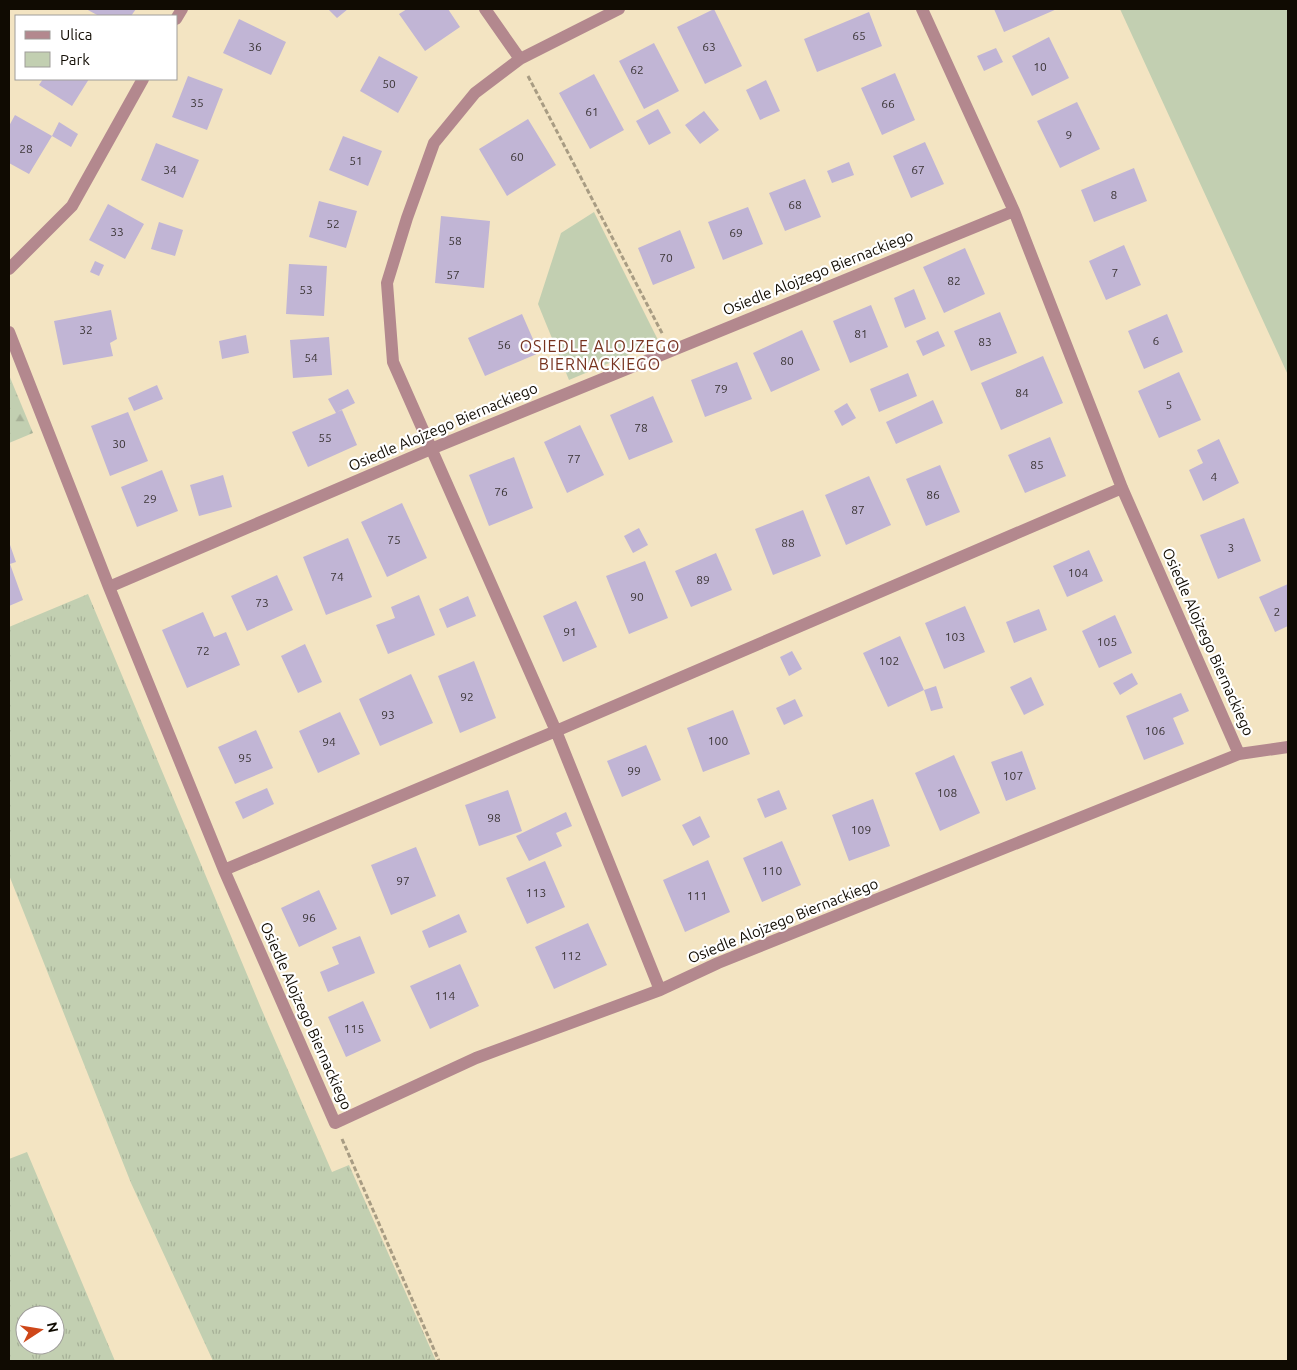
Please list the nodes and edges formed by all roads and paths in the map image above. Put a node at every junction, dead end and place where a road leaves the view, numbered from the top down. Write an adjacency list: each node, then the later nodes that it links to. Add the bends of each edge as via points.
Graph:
1 (485, 9): 4 (street)
2 (619, 9): 4 (street)
3 (922, 9): 6 (street, Osiedle Alojzego Biernackiego)
4 (520, 60): 9 (path); 10 (street, via 475,93 434,143 387,283 393,362)
5 (142, 80): 7 (street, via 72,206)
6 (1014, 211): 9 (street, Osiedle Alojzego Biernackiego); 11 (street, Osiedle Alojzego Biernackiego)
7 (9, 269)
8 (9, 332): 12 (street, Osiedle Alojzego Biernackiego)
9 (671, 351): 10 (street, Osiedle Alojzego Biernackiego)
10 (431, 449): 12 (street, Osiedle Alojzego Biernackiego); 13 (street)
11 (1122, 488): 13 (street); 15 (street, Osiedle Alojzego Biernackiego)
12 (109, 587): 16 (street, Osiedle Alojzego Biernackiego)
13 (556, 731): 16 (street); 17 (street)
14 (1288, 747): 15 (street)
15 (1239, 754): 17 (street, Osiedle Alojzego Biernackiego, via 718,963)
16 (224, 870): 18 (street, Osiedle Alojzego Biernackiego)
17 (660, 990): 18 (street, Osiedle Alojzego Biernackiego, via 476,1058)
18 (334, 1123): 19 (path)
19 (439, 1361)

